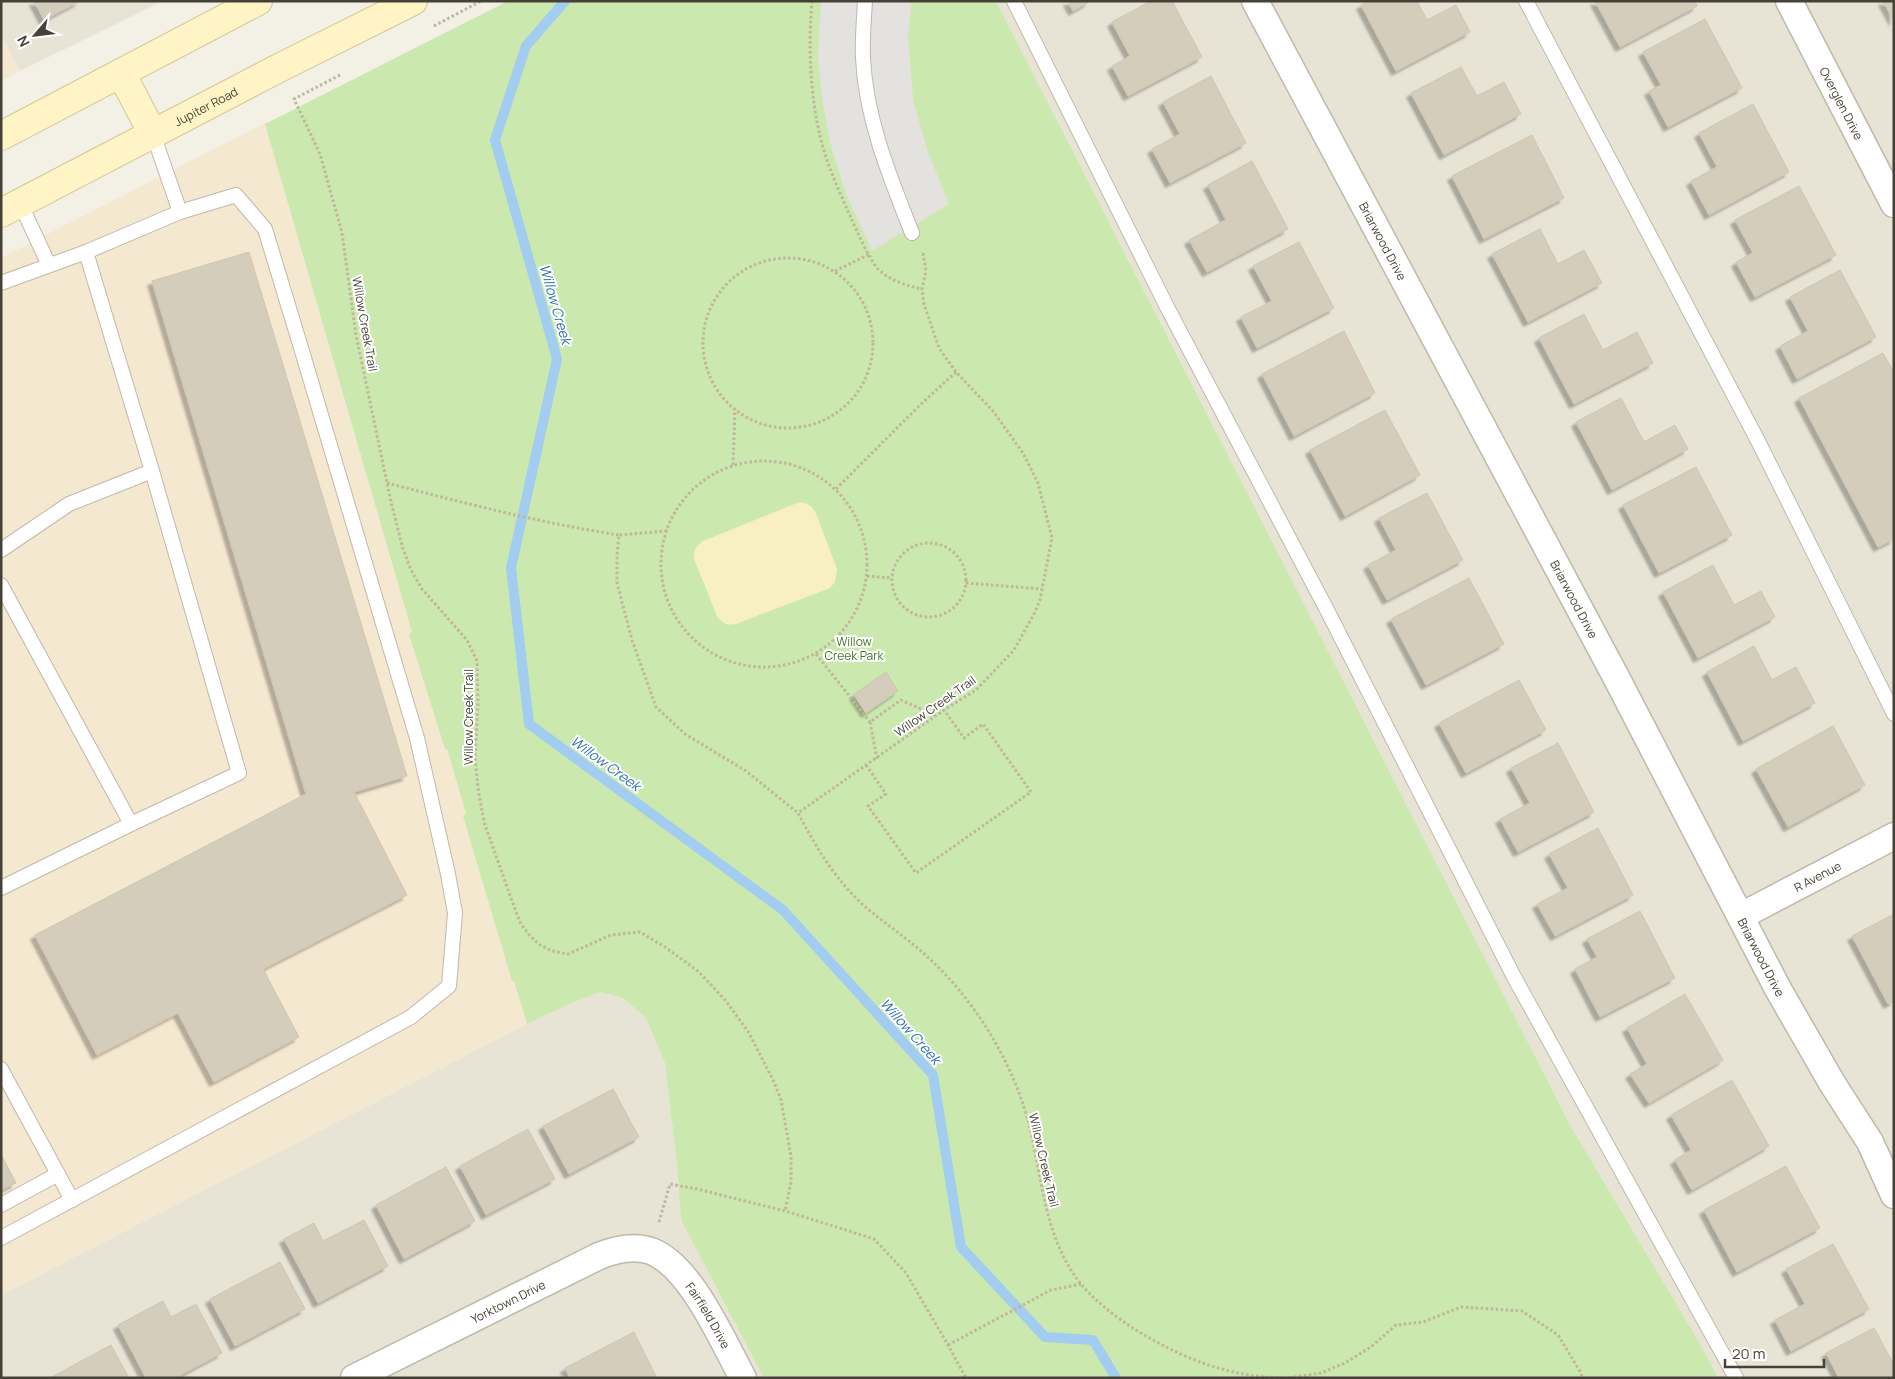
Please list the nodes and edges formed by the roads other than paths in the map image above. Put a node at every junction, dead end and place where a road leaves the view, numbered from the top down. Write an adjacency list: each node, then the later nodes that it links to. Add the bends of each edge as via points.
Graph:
1 (258, 1): 8 (main road)
2 (413, 1): 9 (main road, Jupiter Road)
3 (865, 1): 14 (lane, via 863,58 871,116 887,170)
4 (1014, 1): 35 (lane, via 1167,307 1514,977)
5 (1255, 1): 25 (street, Briarwood Drive)
6 (1526, 1): 21 (lane, via 1758,441)
7 (1789, 1): 11 (street, Overglen Drive)
8 (121, 73): 9 (main road); 10 (main road)
9 (153, 134): 12 (main road, Jupiter Road); 13 (lane)
10 (1, 136)
11 (1894, 204)
12 (11, 208): 16 (lane)
13 (180, 212): 15 (lane); 29 (lane, via 236,196 264,230 417,738 455,913 449,986 411,1017)
14 (912, 234)
15 (86, 252): 16 (lane); 18 (lane)
16 (49, 265): 17 (lane)
17 (1, 283)
18 (152, 471): 19 (lane, via 69,504); 22 (lane, via 239,773)
19 (1, 550)
20 (1, 585): 22 (lane)
21 (1894, 714)
22 (131, 824): 24 (lane)
23 (1894, 836): 25 (street, R Avenue)
24 (1, 888)
25 (1741, 916): 28 (street, Briarwood Drive, via 1778,989 1870,1142)
26 (1, 1069): 27 (lane)
27 (58, 1174): 29 (lane); 30 (lane)
28 (1894, 1195)
29 (72, 1200): 31 (lane)
30 (1, 1205)
31 (1, 1238)
32 (659, 1255): 33 (street, Yorktown Drive, via 635,1248 619,1248 599,1256); 34 (street, Fairfield Drive, via 683,1276 698,1296)
33 (354, 1378)
34 (743, 1378)
35 (1736, 1378)

